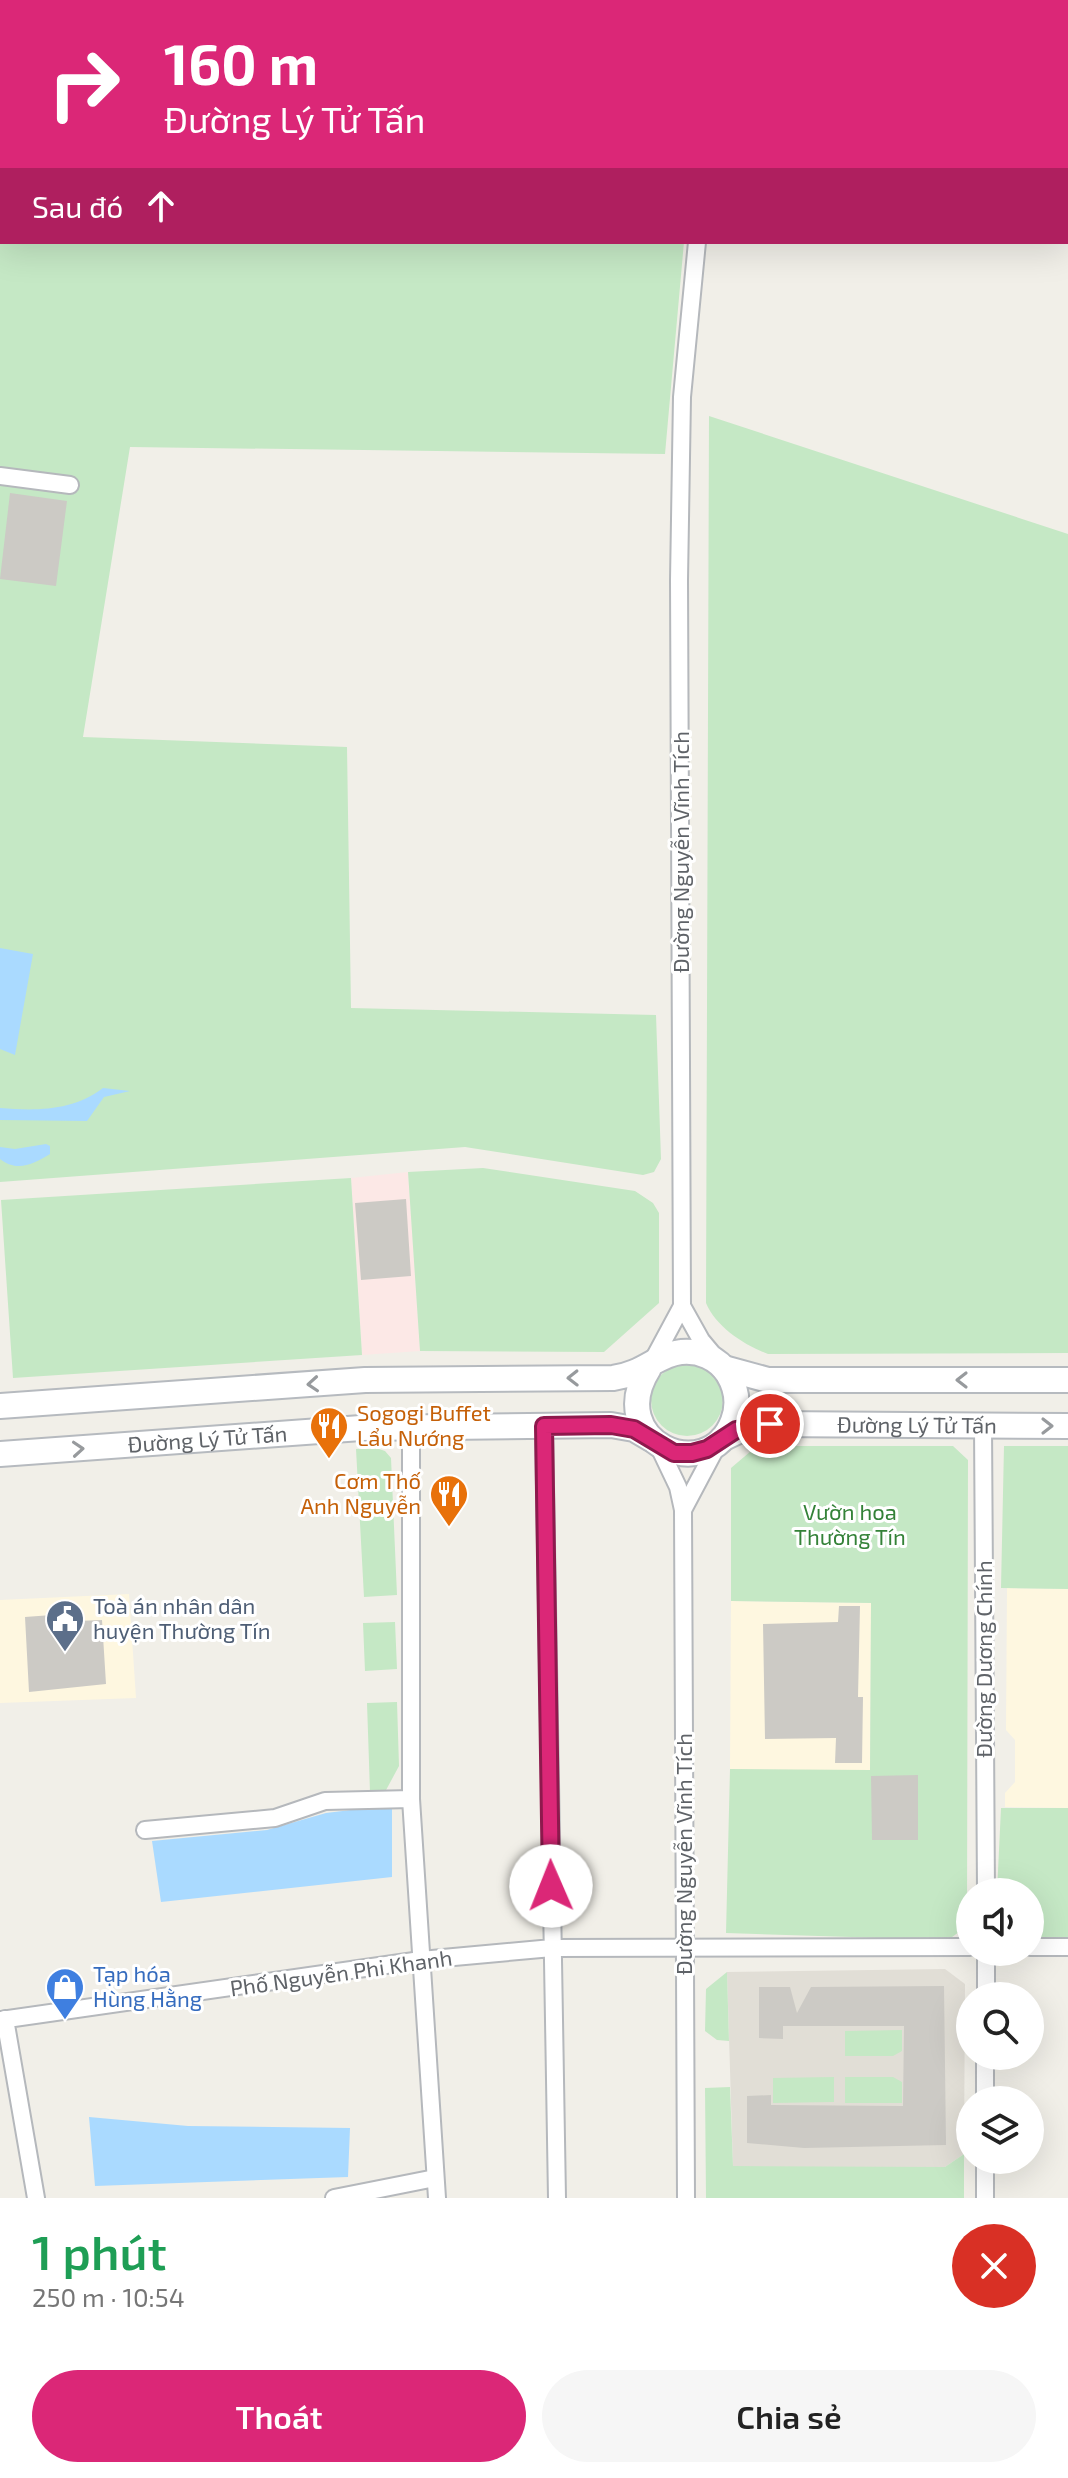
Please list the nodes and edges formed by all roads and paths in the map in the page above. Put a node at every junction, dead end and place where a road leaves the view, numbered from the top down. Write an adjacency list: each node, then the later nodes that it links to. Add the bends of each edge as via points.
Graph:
1 (697, 244): 4 (street, Đường Nguyễn Vĩnh Tích, via 682,397)
2 (0, 476): 3 (street)
3 (70, 485)
4 (682, 1306): 5 (street); 6 (street)
5 (649, 1368): 6 (street, via 662,1357 697,1352); 8 (street, one-way to 8, via 613,1378 365,1380); 14 (street, via 635,1400 637,1418)
6 (724, 1368): 7 (street, Đường Lý Tử Tấn, one-way to 6, via 768,1380); 13 (street, via 733,1381 736,1413)
7 (1068, 1380)
8 (0, 1406)
9 (544, 1426): 12 (street, Đường Lý Tử Tấn); 14 (street, Đường Lý Tử Tấn, via 611,1425 634,1429); 23 (street)
10 (983, 1426): 11 (street, Đường Lý Tử Tấn, one-way to 11); 13 (street, Đường Lý Tử Tấn, via 770,1424 749,1426); 19 (street, Đường Dương Chính)
11 (1068, 1426)
12 (411, 1428): 15 (street, Đường Lý Tử Tấn, one-way to 12); 17 (street)
13 (720, 1440): 14 (street, via 692,1453 674,1453); 16 (street)
14 (655, 1442): 16 (street, via 678,1487)
15 (0, 1454)
16 (683, 1510): 24 (street, Đường Nguyễn Vĩnh Tích)
17 (411, 1799): 18 (street, via 325,1801 275,1818); 25 (street)
18 (145, 1830)
19 (986, 1878)
20 (956, 1947): 24 (street, Phố Nguyễn Phi Khanh)
21 (1044, 1947): 22 (street)
22 (1068, 1947)
23 (552, 1948): 24 (street, Phố Nguyễn Phi Khanh); 25 (street, Phố Nguyễn Phi Khanh); 32 (street)
24 (684, 1950): 33 (street, Đường Nguyễn Vĩnh Tích)
25 (421, 1960): 26 (street, Phố Nguyễn Phi Khanh); 28 (street)
26 (2, 2020): 29 (street)
27 (985, 2174): 34 (street)
28 (435, 2178): 30 (street); 31 (street)
29 (36, 2198)
30 (334, 2198)
31 (437, 2198)
32 (557, 2198)
33 (686, 2198)
34 (985, 2198)

